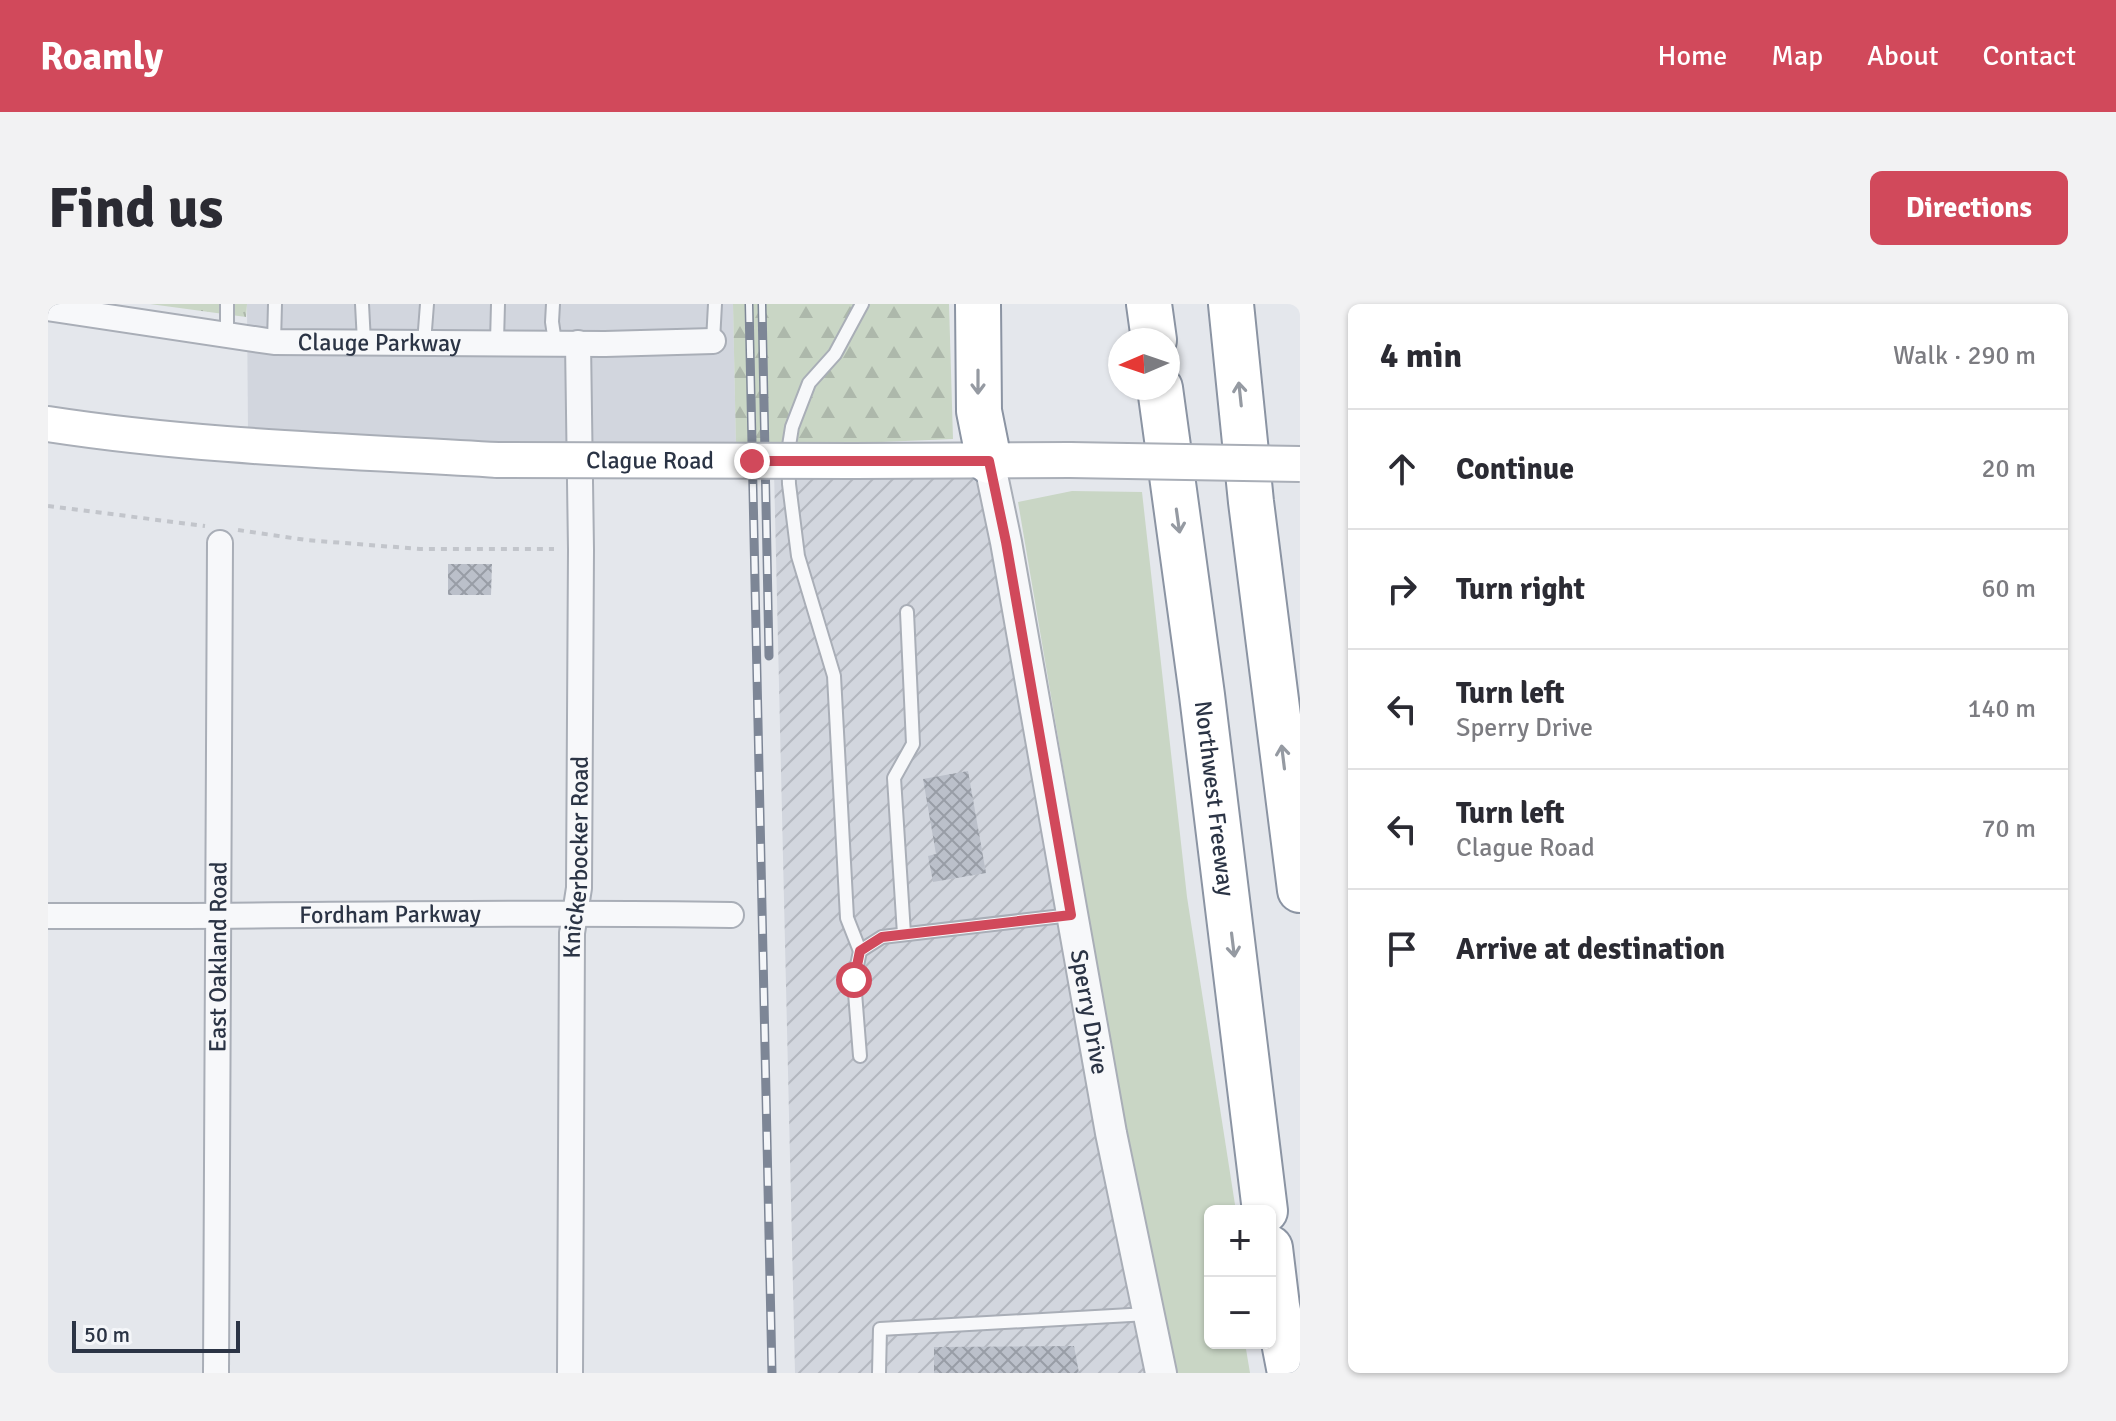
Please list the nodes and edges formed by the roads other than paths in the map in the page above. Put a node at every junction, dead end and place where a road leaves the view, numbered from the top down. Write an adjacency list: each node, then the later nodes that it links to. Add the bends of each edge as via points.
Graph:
1 (227, 304): 14 (lane)
2 (275, 304): 17 (lane)
3 (362, 304): 18 (lane)
4 (427, 304): 20 (lane)
5 (498, 304): 15 (lane)
6 (553, 304): 19 (lane, via 552,322)
7 (715, 304): 16 (lane)
8 (862, 304): 36 (lane, via 835,354 809,383 788,452 798,556 834,676 847,918)
9 (978, 304): 23 (highway, one-way to 23, via 979,411)
10 (1149, 304): 13 (highway)
11 (1231, 304): 25 (highway, one-way to 11)
12 (48, 308): 14 (street, Clauge Parkway)
13 (1152, 328)
14 (227, 336): 17 (street, Clauge Parkway)
15 (497, 341): 19 (street, Clauge Parkway); 20 (street, Clauge Parkway)
16 (713, 341): 19 (street, Clauge Parkway)
17 (274, 342): 18 (street, Clauge Parkway)
18 (364, 342): 20 (street, Clauge Parkway)
19 (566, 342): 30 (street, Knickerbocker Road, via 581,550)
20 (424, 343)
21 (1162, 400): 38 (highway, Northwest Freeway, one-way to 38)
22 (48, 424): 23 (main road, Clague Road, bridge, via 220,444 498,460)
23 (989, 461): 24 (main road, Clague Road, bridge); 32 (street, Sperry Drive)
24 (1300, 464)
25 (1254, 527): 28 (highway, via 1290,640); 29 (highway, one-way to 25)
26 (223, 533): 34 (street, East Oakland Road)
27 (907, 612): 35 (lane, via 913,744 894,778)
28 (1300, 698)
29 (1300, 890)
30 (576, 912): 31 (street, Fordham Parkway); 34 (street, Fordham Parkway); 42 (street, Knickerbocker Road, via 571,948)
31 (731, 915)
32 (1071, 915): 35 (lane); 40 (street, Sperry Drive)
33 (48, 916): 34 (street, Fordham Parkway)
34 (220, 917): 41 (street, East Oakland Road)
35 (904, 934): 36 (lane, via 882,937)
36 (860, 951): 37 (lane, via 854,980)
37 (860, 1056)
38 (1264, 1205)
39 (1274, 1277): 45 (highway)
40 (1149, 1314): 43 (lane, via 880,1329); 44 (street, Sperry Drive)
41 (216, 1373)
42 (570, 1373)
43 (879, 1373)
44 (1161, 1373)
45 (1290, 1373)

